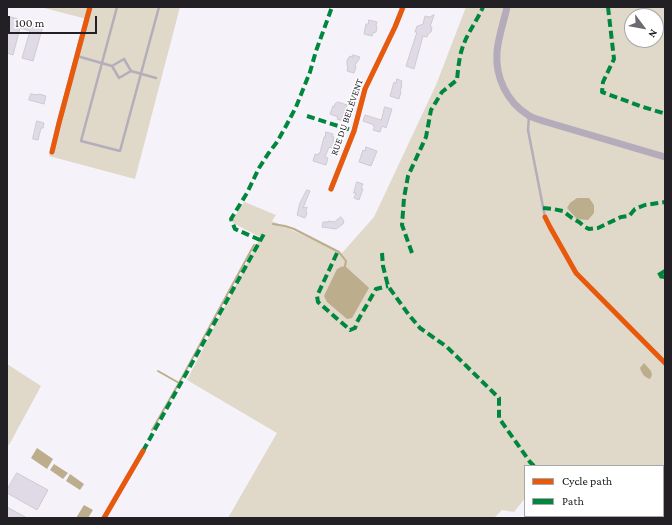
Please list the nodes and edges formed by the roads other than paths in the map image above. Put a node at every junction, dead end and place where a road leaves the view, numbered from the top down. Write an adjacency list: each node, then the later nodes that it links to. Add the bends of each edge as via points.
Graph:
1 (90, 7): 6 (street)
2 (117, 7): 7 (lane)
3 (159, 7): 10 (lane)
4 (403, 7): 15 (street, RUE DU BEL ÉVENT, via 365,89 354,131)
5 (507, 7): 12 (main road, via 496,60 500,80 508,96)
6 (77, 56): 7 (lane); 13 (street)
7 (102, 64): 8 (lane); 10 (lane, via 81,141 120,151)
8 (112, 66): 9 (lane, via 119,78); 9 (lane, via 124,59)
9 (131, 71): 10 (lane)
10 (140, 74): 11 (lane)
11 (156, 78)
12 (529, 116): 14 (main road); 16 (lane, via 528,130)
13 (52, 152)
14 (665, 157)
15 (331, 189)
16 (545, 217)
17 (143, 451): 18 (street)
18 (104, 518)

